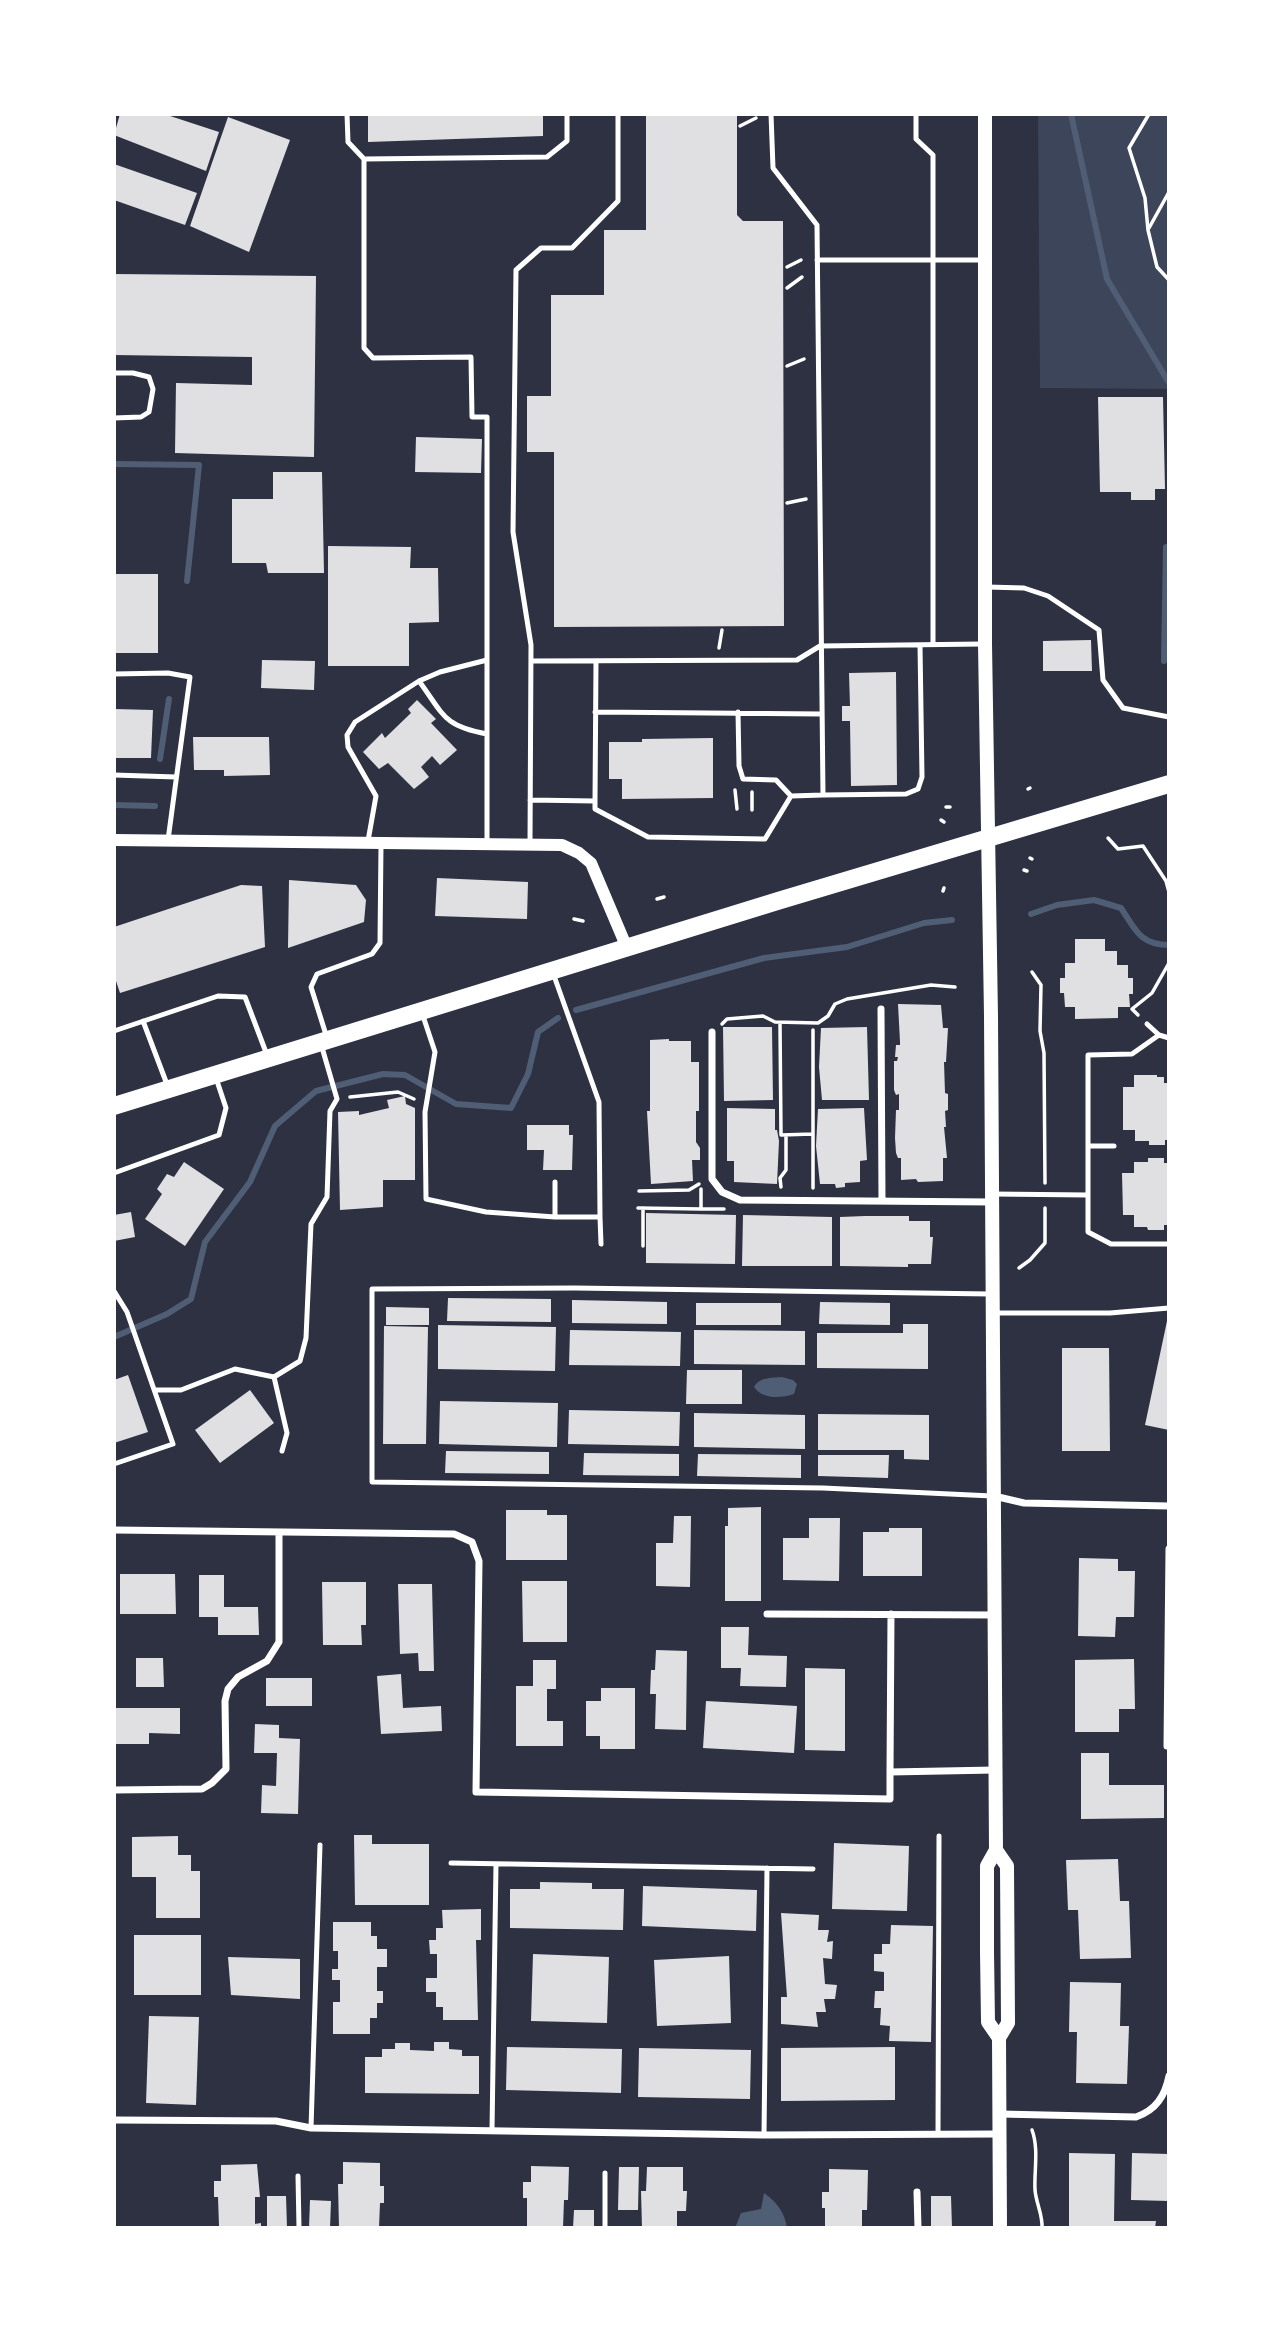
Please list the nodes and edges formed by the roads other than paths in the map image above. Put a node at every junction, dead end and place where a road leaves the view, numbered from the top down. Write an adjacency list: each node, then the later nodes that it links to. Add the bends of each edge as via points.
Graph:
1 (347, 114): 7 (lane, via 348,142)
2 (567, 114): 7 (lane, via 567,141 547,157)
3 (618, 114): 19 (lane, via 618,201 572,248 541,248 516,270 513,532)
4 (771, 114): 8 (lane, via 773,168 817,225)
5 (916, 114): 10 (lane, via 916,139 933,155)
6 (985, 114): 9 (main road)
7 (364, 159): 18 (lane, via 364,348 373,358 471,357 472,417 487,417)
8 (817, 260): 10 (lane); 17 (lane)
9 (986, 260): 10 (lane); 13 (main road)
10 (934, 261): 14 (lane)
11 (114, 373): 12 (lane, via 149,377 153,388 149,412 141,417)
12 (114, 418)
13 (986, 587): 15 (main road); 26 (lane, via 1024,588 1048,596 1099,630 1103,680 1123,708)
14 (933, 644): 15 (lane); 16 (lane)
15 (985, 644): 35 (main road)
16 (920, 645): 17 (lane); 31 (lane, via 922,777 918,789 906,794)
17 (820, 646): 20 (lane, via 797,660); 25 (lane)
18 (487, 660): 22 (lane); 27 (lane)
19 (531, 661): 20 (lane); 33 (lane)
20 (596, 662): 23 (lane)
21 (114, 674): 29 (lane, via 190,677)
22 (419, 681): 27 (lane, via 448,721 461,730); 38 (lane, via 355,722 347,735 348,747 376,796)
23 (595, 712): 24 (lane); 34 (lane)
24 (738, 712): 25 (lane); 32 (lane, via 743,779 776,780)
25 (821, 713): 31 (lane)
26 (1169, 717)
27 (487, 734): 39 (lane)
28 (114, 775): 29 (lane)
29 (176, 777): 37 (lane)
30 (1169, 786): 35 (main road)
31 (823, 795): 32 (lane)
32 (792, 796): 34 (lane, via 765,839 648,837 595,809)
33 (530, 800): 34 (lane); 40 (lane)
34 (595, 801)
35 (988, 837): 41 (main road); 61 (main road)
36 (114, 840): 37 (street)
37 (167, 840): 38 (street)
38 (375, 842): 39 (street); 51 (lane, via 380,943 372,954 317,974 311,987)
39 (487, 843): 40 (street)
40 (530, 844): 41 (street, via 562,845 591,863)
41 (627, 948): 42 (main road)
42 (552, 970): 44 (main road); 64 (lane, via 599,1102)
43 (881, 1009): 62 (street)
44 (421, 1010): 51 (main road); 63 (lane, via 435,1052 425,1112 426,1199 486,1212)
45 (144, 1021): 47 (lane); 52 (lane, via 218,996 245,997); 54 (lane)
46 (1147, 1024): 49 (lane)
47 (114, 1031)
48 (716, 1032): 62 (street, via 712,1179 722,1192 740,1200)
49 (1159, 1035): 50 (lane); 56 (lane, via 1132,1054 1088,1055)
50 (1169, 1038)
51 (324, 1040): 52 (main road); 71 (lane, via 337,1099 330,1111 327,1197 311,1224 306,1338 300,1361)
52 (268, 1058): 53 (main road)
53 (215, 1075): 54 (main road); 58 (lane, via 226,1108 219,1135)
54 (169, 1089): 55 (main road)
55 (114, 1106)
56 (1089, 1146): 57 (lane); 60 (lane)
57 (1114, 1146)
58 (114, 1173)
59 (555, 1182): 63 (lane)
60 (1088, 1195): 61 (lane); 66 (lane, via 1088,1232 1111,1244)
61 (992, 1198): 62 (street); 68 (main road)
62 (882, 1201)
63 (555, 1217): 64 (lane)
64 (600, 1217): 65 (lane)
65 (601, 1244)
66 (1169, 1244)
67 (114, 1290): 72 (lane, via 127,1312)
68 (993, 1294): 70 (main road); 75 (lane, via 372,1289 372,1482 823,1488)
69 (1169, 1308): 70 (lane, via 1110,1313)
70 (993, 1312): 75 (main road)
71 (274, 1377): 72 (lane, via 235,1369 181,1391); 73 (lane, via 287,1433)
72 (155, 1391): 74 (lane, via 173,1444)
73 (282, 1451)
74 (114, 1464)
75 (994, 1496): 76 (street, via 1024,1503); 82 (main road)
76 (1169, 1506)
77 (114, 1530): 78 (street)
78 (279, 1532): 85 (street, via 454,1534 472,1542 479,1561 476,1792 890,1799); 86 (street, via 279,1642 267,1661 237,1677 228,1689 226,1769 202,1789)
79 (1169, 1549): 83 (street)
80 (767, 1614): 81 (street)
81 (891, 1614): 82 (street); 85 (street)
82 (995, 1615): 84 (main road)
83 (1167, 1746)
84 (996, 1770): 85 (street); 89 (main road)
85 (890, 1772)
86 (114, 1790)
87 (939, 1836): 101 (lane)
88 (320, 1845): 99 (lane)
89 (996, 1850): 94 (main road, via 1006,1866 1008,2023); 94 (main road, via 986,1866 987,1987 988,2022)
90 (451, 1863): 91 (lane)
91 (496, 1864): 92 (lane); 100 (lane)
92 (767, 1868): 93 (lane); 103 (lane)
93 (813, 1869)
94 (999, 2038): 96 (main road)
95 (1169, 2076): 96 (street, via 1156,2105 1136,2117)
96 (1000, 2114): 102 (main road)
97 (114, 2115): 98 (lane)
98 (115, 2120): 99 (street, via 276,2121)
99 (311, 2128): 100 (street)
100 (492, 2130): 103 (street)
101 (938, 2134): 102 (street); 103 (street)
102 (1000, 2134): 110 (main road)
103 (764, 2135)
104 (605, 2174): 108 (lane)
105 (298, 2176): 107 (lane)
106 (917, 2192): 109 (street)
107 (299, 2228)
108 (605, 2228)
109 (918, 2228)
110 (1000, 2228)

